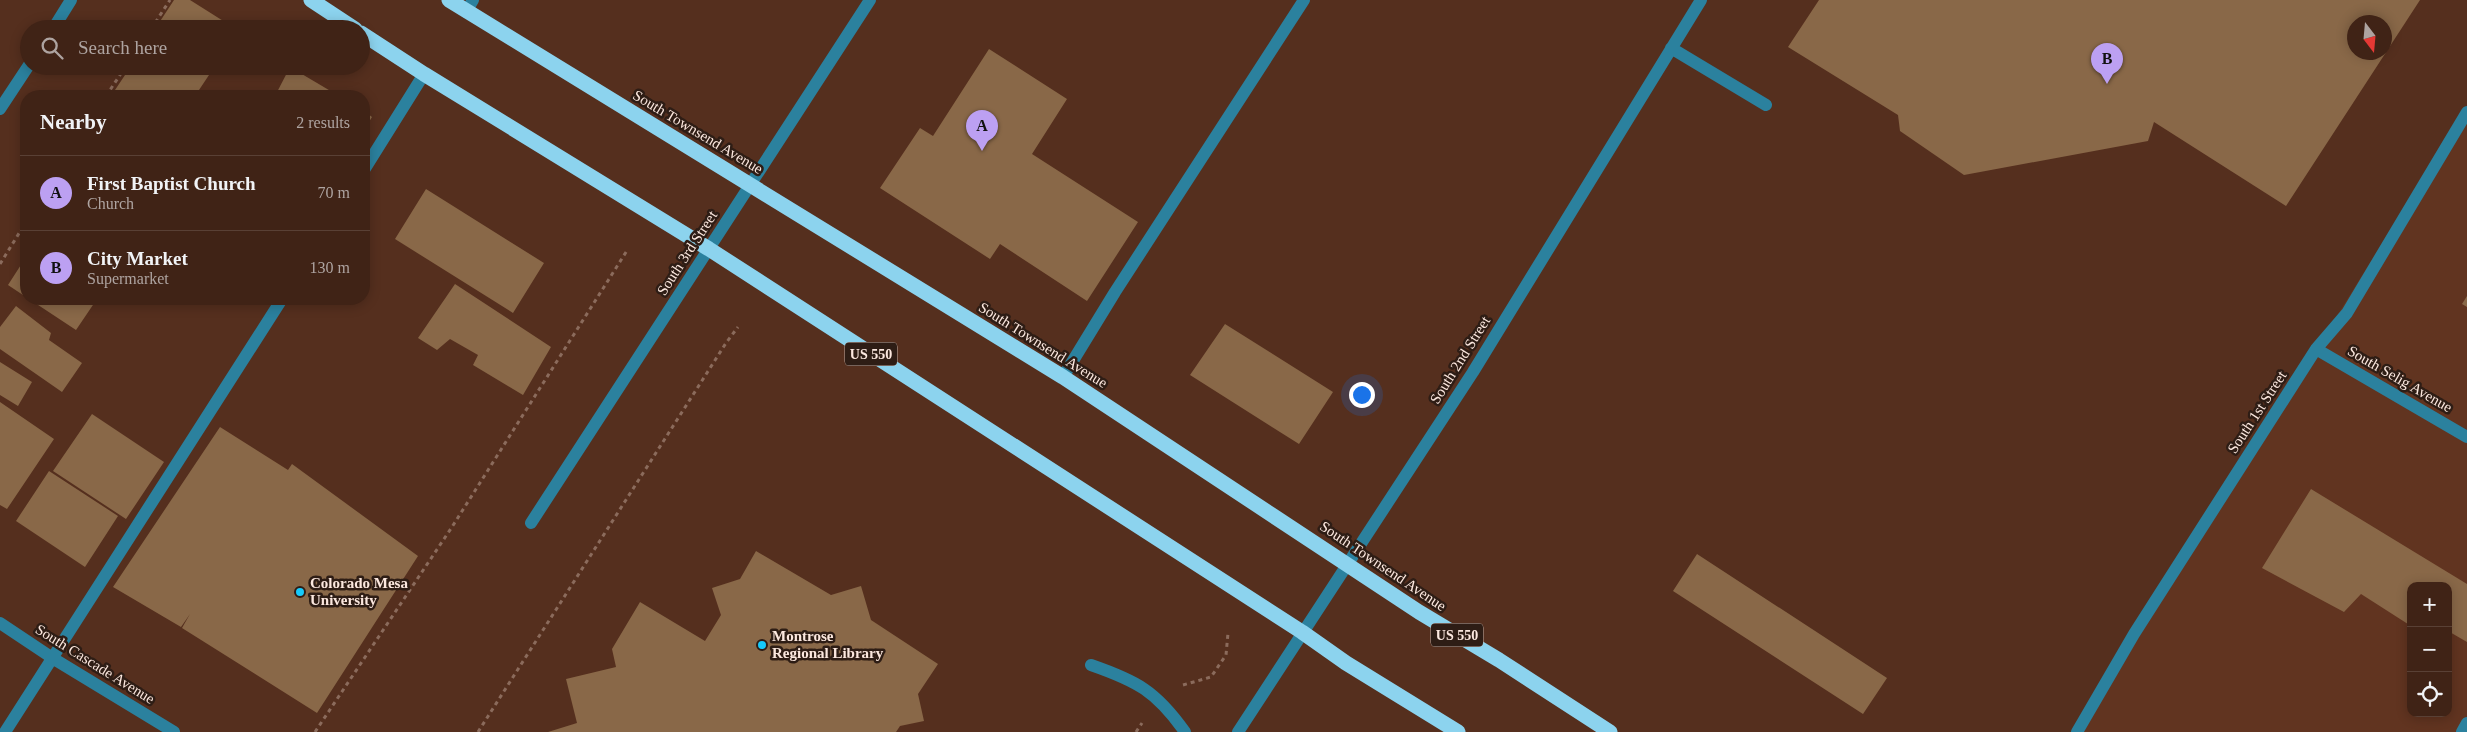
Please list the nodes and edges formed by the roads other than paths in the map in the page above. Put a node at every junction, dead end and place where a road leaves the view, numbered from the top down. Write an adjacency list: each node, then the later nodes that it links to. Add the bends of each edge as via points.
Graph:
1 (72, 0): 8 (street)
2 (311, 0): 9 (highway)
3 (448, 0): 7 (highway, South Townsend Avenue / US 550)
4 (870, 0): 18 (street, South 3rd Street)
5 (1304, 0): 22 (street)
6 (1701, 0): 11 (street, South 2nd Street)
7 (470, 6): 18 (highway, South Townsend Avenue / US 550)
8 (59, 20)
9 (341, 20)
10 (370, 39): 12 (highway, US 550)
11 (1671, 48): 14 (street); 25 (street, South 2nd Street, via 1473,372)
12 (424, 74): 17 (street); 19 (highway, US 550)
13 (22, 75): 15 (street)
14 (1766, 105)
15 (0, 109)
16 (2467, 112): 21 (street, South 1st Street, via 2347,313)
17 (370, 160)
18 (751, 184): 19 (street, South 3rd Street); 22 (highway, South Townsend Avenue / US 550)
19 (709, 249): 24 (street, South 3rd Street); 27 (highway, US 550)
20 (278, 305): 28 (street)
21 (2316, 349): 23 (street, South Selig Avenue); 37 (street, South 1st Street, via 2134,634)
22 (1062, 377): 25 (highway, South Townsend Avenue / US 550)
23 (2467, 437)
24 (531, 522)
25 (1348, 564): 27 (street, South 2nd Street); 36 (highway, South Townsend Avenue / US 550)
26 (0, 623): 28 (street, South Cascade Avenue)
27 (1302, 632): 34 (street, South 2nd Street); 35 (highway, US 550)
28 (54, 659): 31 (street); 32 (street, South Cascade Avenue)
29 (1091, 664): 33 (street, via 1143,686)
30 (2467, 723): 38 (street)
31 (5, 732)
32 (174, 732)
33 (1185, 732)
34 (1238, 732)
35 (1458, 732)
36 (1610, 732)
37 (2078, 732)
38 (2462, 732)

